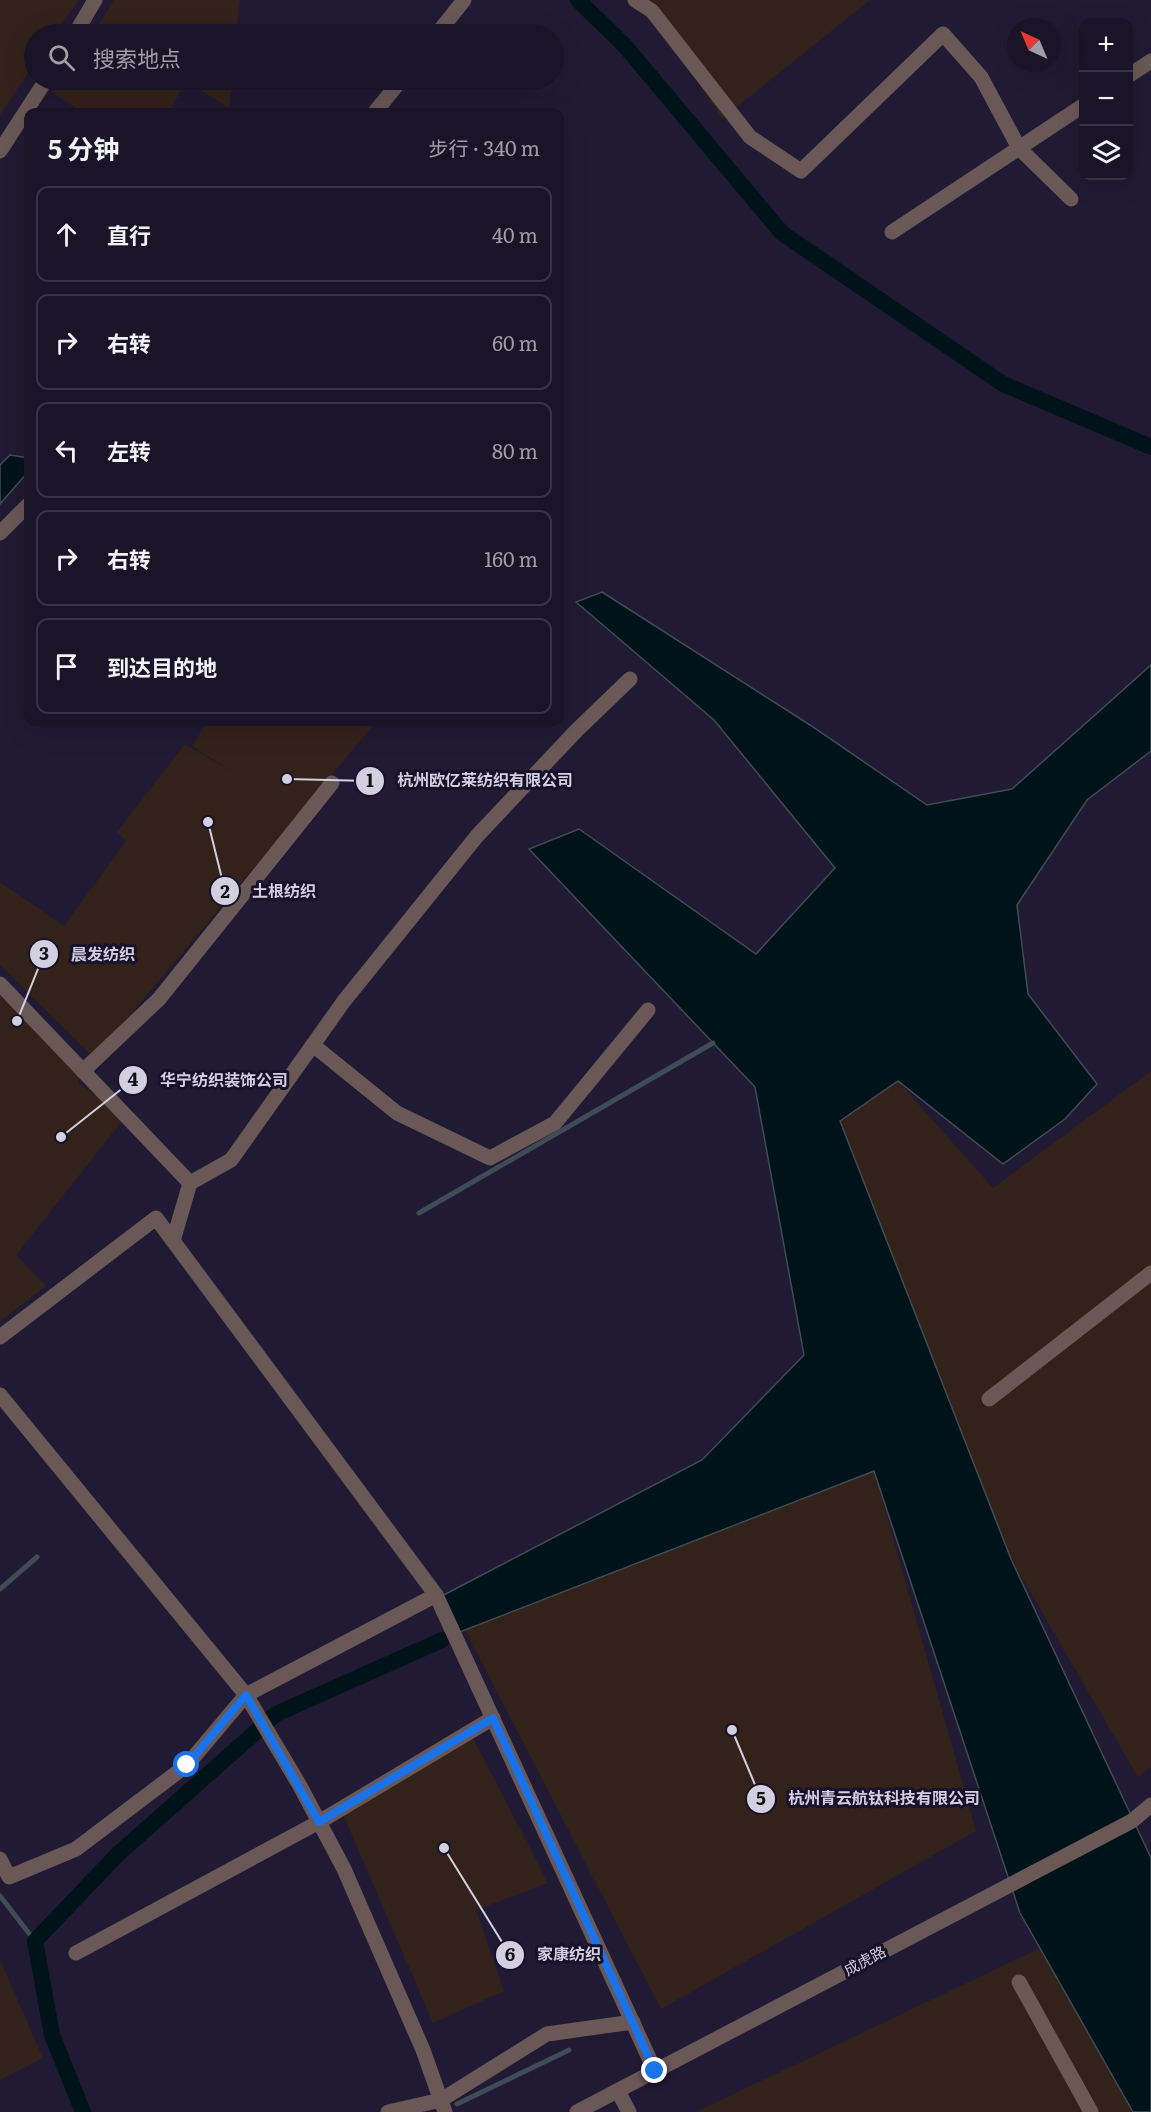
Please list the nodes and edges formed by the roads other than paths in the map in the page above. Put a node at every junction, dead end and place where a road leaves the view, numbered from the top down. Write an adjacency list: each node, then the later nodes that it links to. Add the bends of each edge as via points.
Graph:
1 (95, 0): 4 (street)
2 (464, 0): 5 (street)
3 (635, 0): 14 (street, via 652,11 750,137 801,171 943,34 981,77)
4 (81, 24)
5 (445, 24)
6 (1151, 61): 7 (street)
7 (1133, 73)
8 (40, 90): 10 (street)
9 (393, 90): 11 (street)
10 (28, 108)
11 (378, 108)
12 (1079, 108): 14 (street)
13 (24, 114): 15 (street)
14 (1019, 148): 16 (street); 17 (street)
15 (0, 151)
16 (1071, 199)
17 (892, 232)
18 (24, 509): 19 (street)
19 (0, 533)
20 (630, 679): 24 (street, via 477,836)
21 (332, 783): 25 (street, via 159,999)
22 (0, 984): 25 (street)
23 (648, 1010): 24 (street, via 555,1123 490,1158 397,1113)
24 (313, 1045): 26 (street, via 231,1160)
25 (83, 1071): 26 (street)
26 (190, 1183): 27 (street)
27 (173, 1241): 29 (street, via 156,1218); 32 (street)
28 (1151, 1273): 31 (street)
29 (0, 1337)
30 (0, 1395): 33 (street)
31 (989, 1399)
32 (436, 1595): 33 (street); 34 (street)
33 (246, 1695): 36 (street); 37 (street, via 187,1765 76,1849 9,1877)
34 (493, 1718): 36 (street); 40 (street)
35 (1151, 1805): 41 (street, 成虎路, via 1132,1821)
36 (319, 1822): 38 (street); 43 (street, via 344,1869 423,2050)
37 (0, 1859)
38 (76, 1953)
39 (1019, 1982): 47 (street)
40 (633, 2022): 41 (street); 43 (street, via 547,2034)
41 (655, 2071): 42 (street, 成虎路)
42 (618, 2091): 45 (street, 成虎路); 46 (street)
43 (443, 2106): 44 (street)
44 (388, 2112)
45 (577, 2112)
46 (629, 2112)
47 (1091, 2112)

